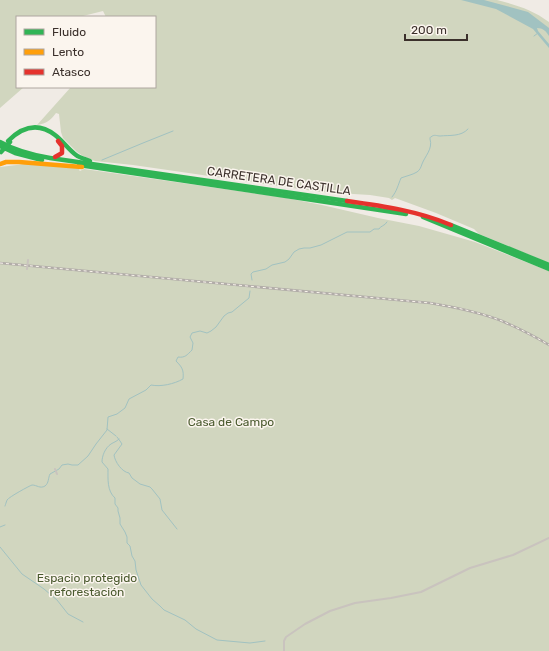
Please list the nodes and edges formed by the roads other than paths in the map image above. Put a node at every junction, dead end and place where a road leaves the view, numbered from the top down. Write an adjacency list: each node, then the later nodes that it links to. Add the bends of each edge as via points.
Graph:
1 (0, 142): 5 (highway, CARRETERA DE CASTILLA)
2 (9, 142): 4 (highway, bridge); 5 (highway, via 33,129 53,136 63,149 62,153 54,157); 8 (highway, via 16,134 27,129 42,128 54,134 82,159)
3 (0, 146): 7 (highway, CARRETERA DE CASTILLA, via 27,157)
4 (0, 152)
5 (26, 154): 8 (highway, CARRETERA DE CASTILLA)
6 (0, 164): 7 (highway, via 19,162)
7 (99, 168): 9 (highway, CARRETERA DE CASTILLA)
8 (121, 168): 9 (highway, CARRETERA DE CASTILLA)
9 (382, 208): 10 (highway, CARRETERA DE CASTILLA)
10 (401, 211): 12 (highway, CARRETERA DE CASTILLA, via 423,214 440,220); 13 (highway, CARRETERA DE CASTILLA, via 438,223)
11 (28, 260): 14 (street, bridge)
12 (549, 265)
13 (549, 268)
14 (27, 270)
15 (55, 469): 16 (street)
16 (56, 474)
17 (549, 538): 18 (street, via 513,555 470,568 421,592 355,603 330,611 286,637)
18 (284, 651)

